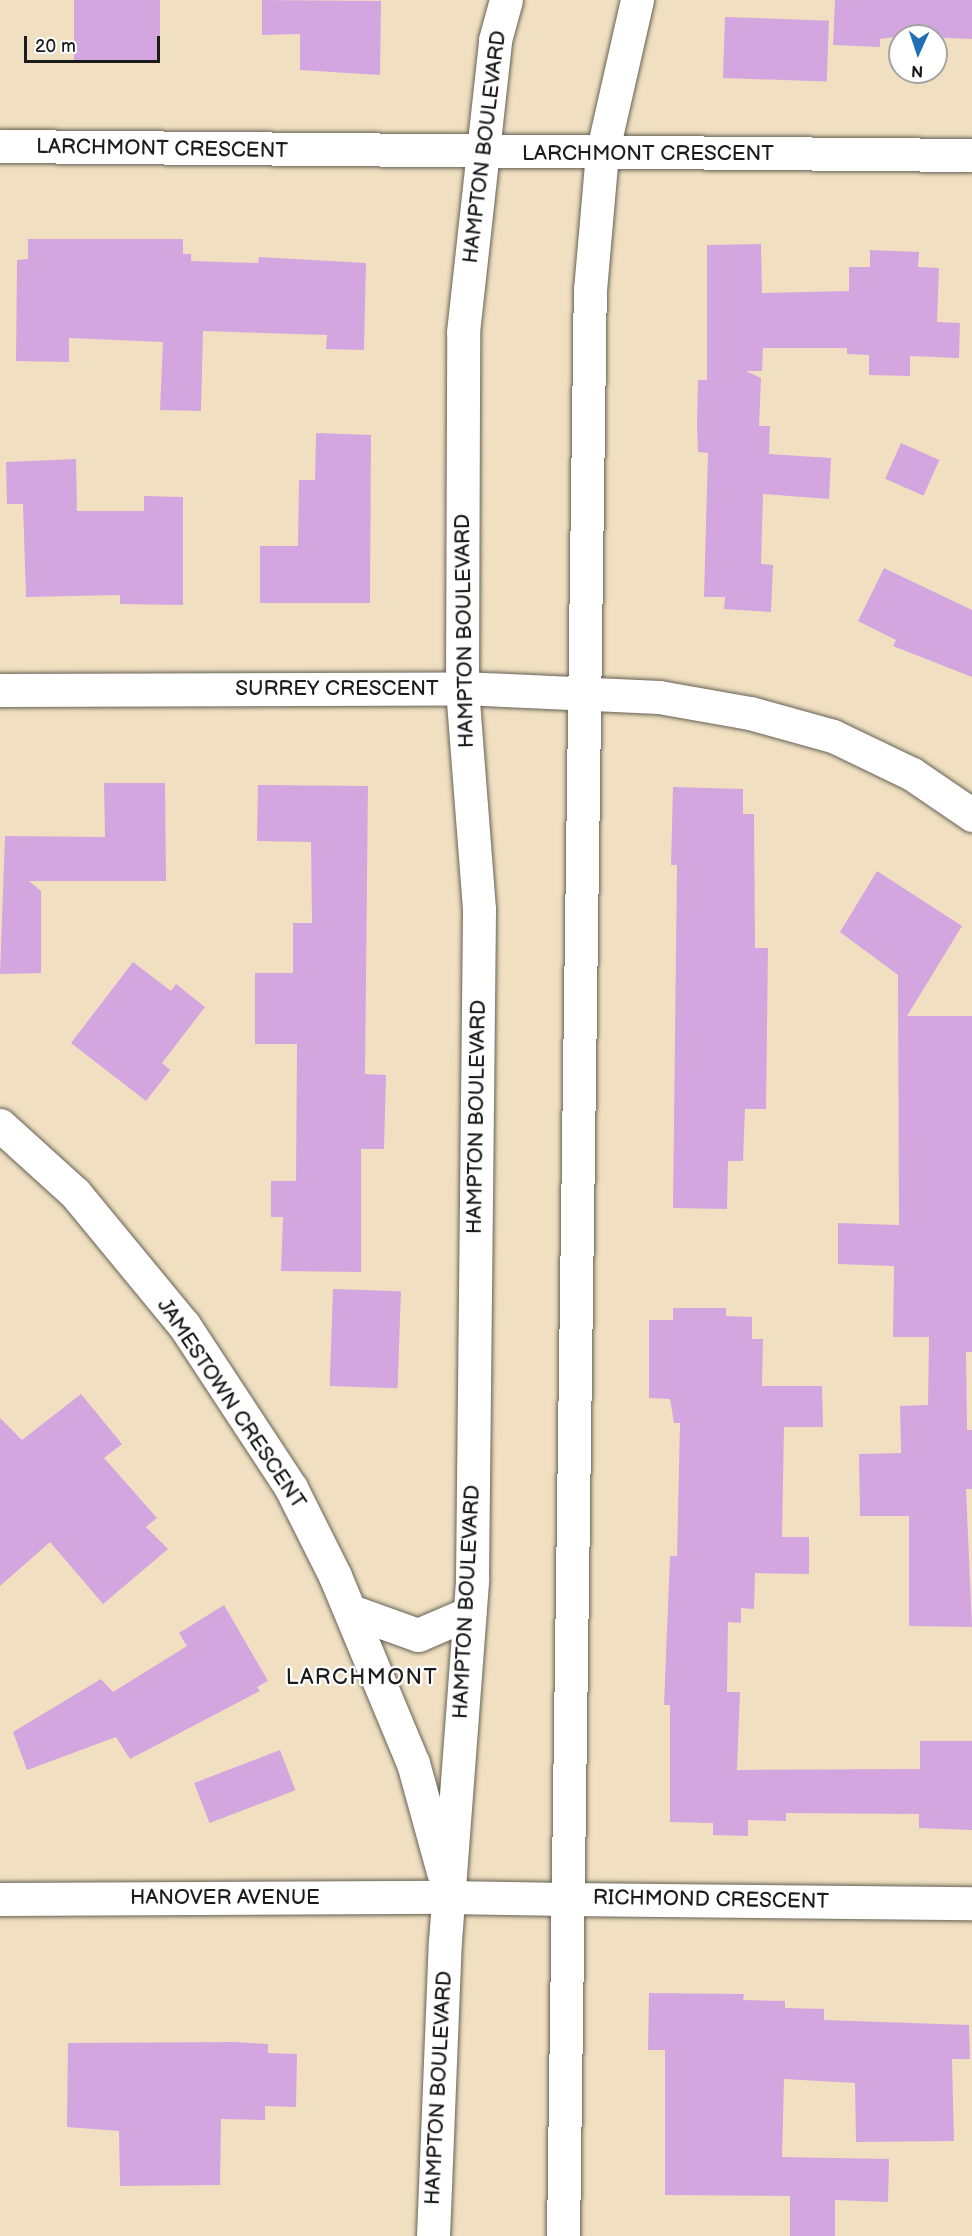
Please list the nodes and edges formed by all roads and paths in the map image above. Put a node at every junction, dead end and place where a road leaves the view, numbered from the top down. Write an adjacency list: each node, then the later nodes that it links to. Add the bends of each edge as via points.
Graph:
1 (506, 0): 4 (main road, HAMPTON BOULEVARD, via 495,40)
2 (637, 0): 5 (main road)
3 (0, 146): 4 (main road, LARCHMONT CRESCENT)
4 (481, 153): 5 (main road, LARCHMONT CRESCENT); 7 (main road, HAMPTON BOULEVARD, via 463,332)
5 (602, 154): 6 (main road, LARCHMONT CRESCENT); 9 (main road, via 590,290)
6 (972, 155)
7 (462, 688): 8 (main road, SURREY CRESCENT); 9 (main road, SURREY CRESCENT); 13 (main road, HAMPTON BOULEVARD, via 479,909)
8 (0, 690)
9 (581, 694): 10 (main road, SURREY CRESCENT, via 670,699 833,736 912,774); 16 (main road)
10 (972, 815)
11 (0, 1125): 12 (main road, JAMESTOWN CRESCENT, via 75,1193 184,1325 291,1488)
12 (351, 1611): 13 (main road, via 417,1635); 14 (main road, JAMESTOWN CRESCENT, via 413,1763)
13 (469, 1613): 14 (main road, HAMPTON BOULEVARD)
14 (449, 1897): 15 (main road, HANOVER AVENUE); 16 (main road, RICHMOND CRESCENT); 18 (main road, HAMPTON BOULEVARD)
15 (0, 1899)
16 (565, 1899): 17 (main road, RICHMOND CRESCENT); 19 (main road)
17 (972, 1903)
18 (433, 2236)
19 (563, 2236)

